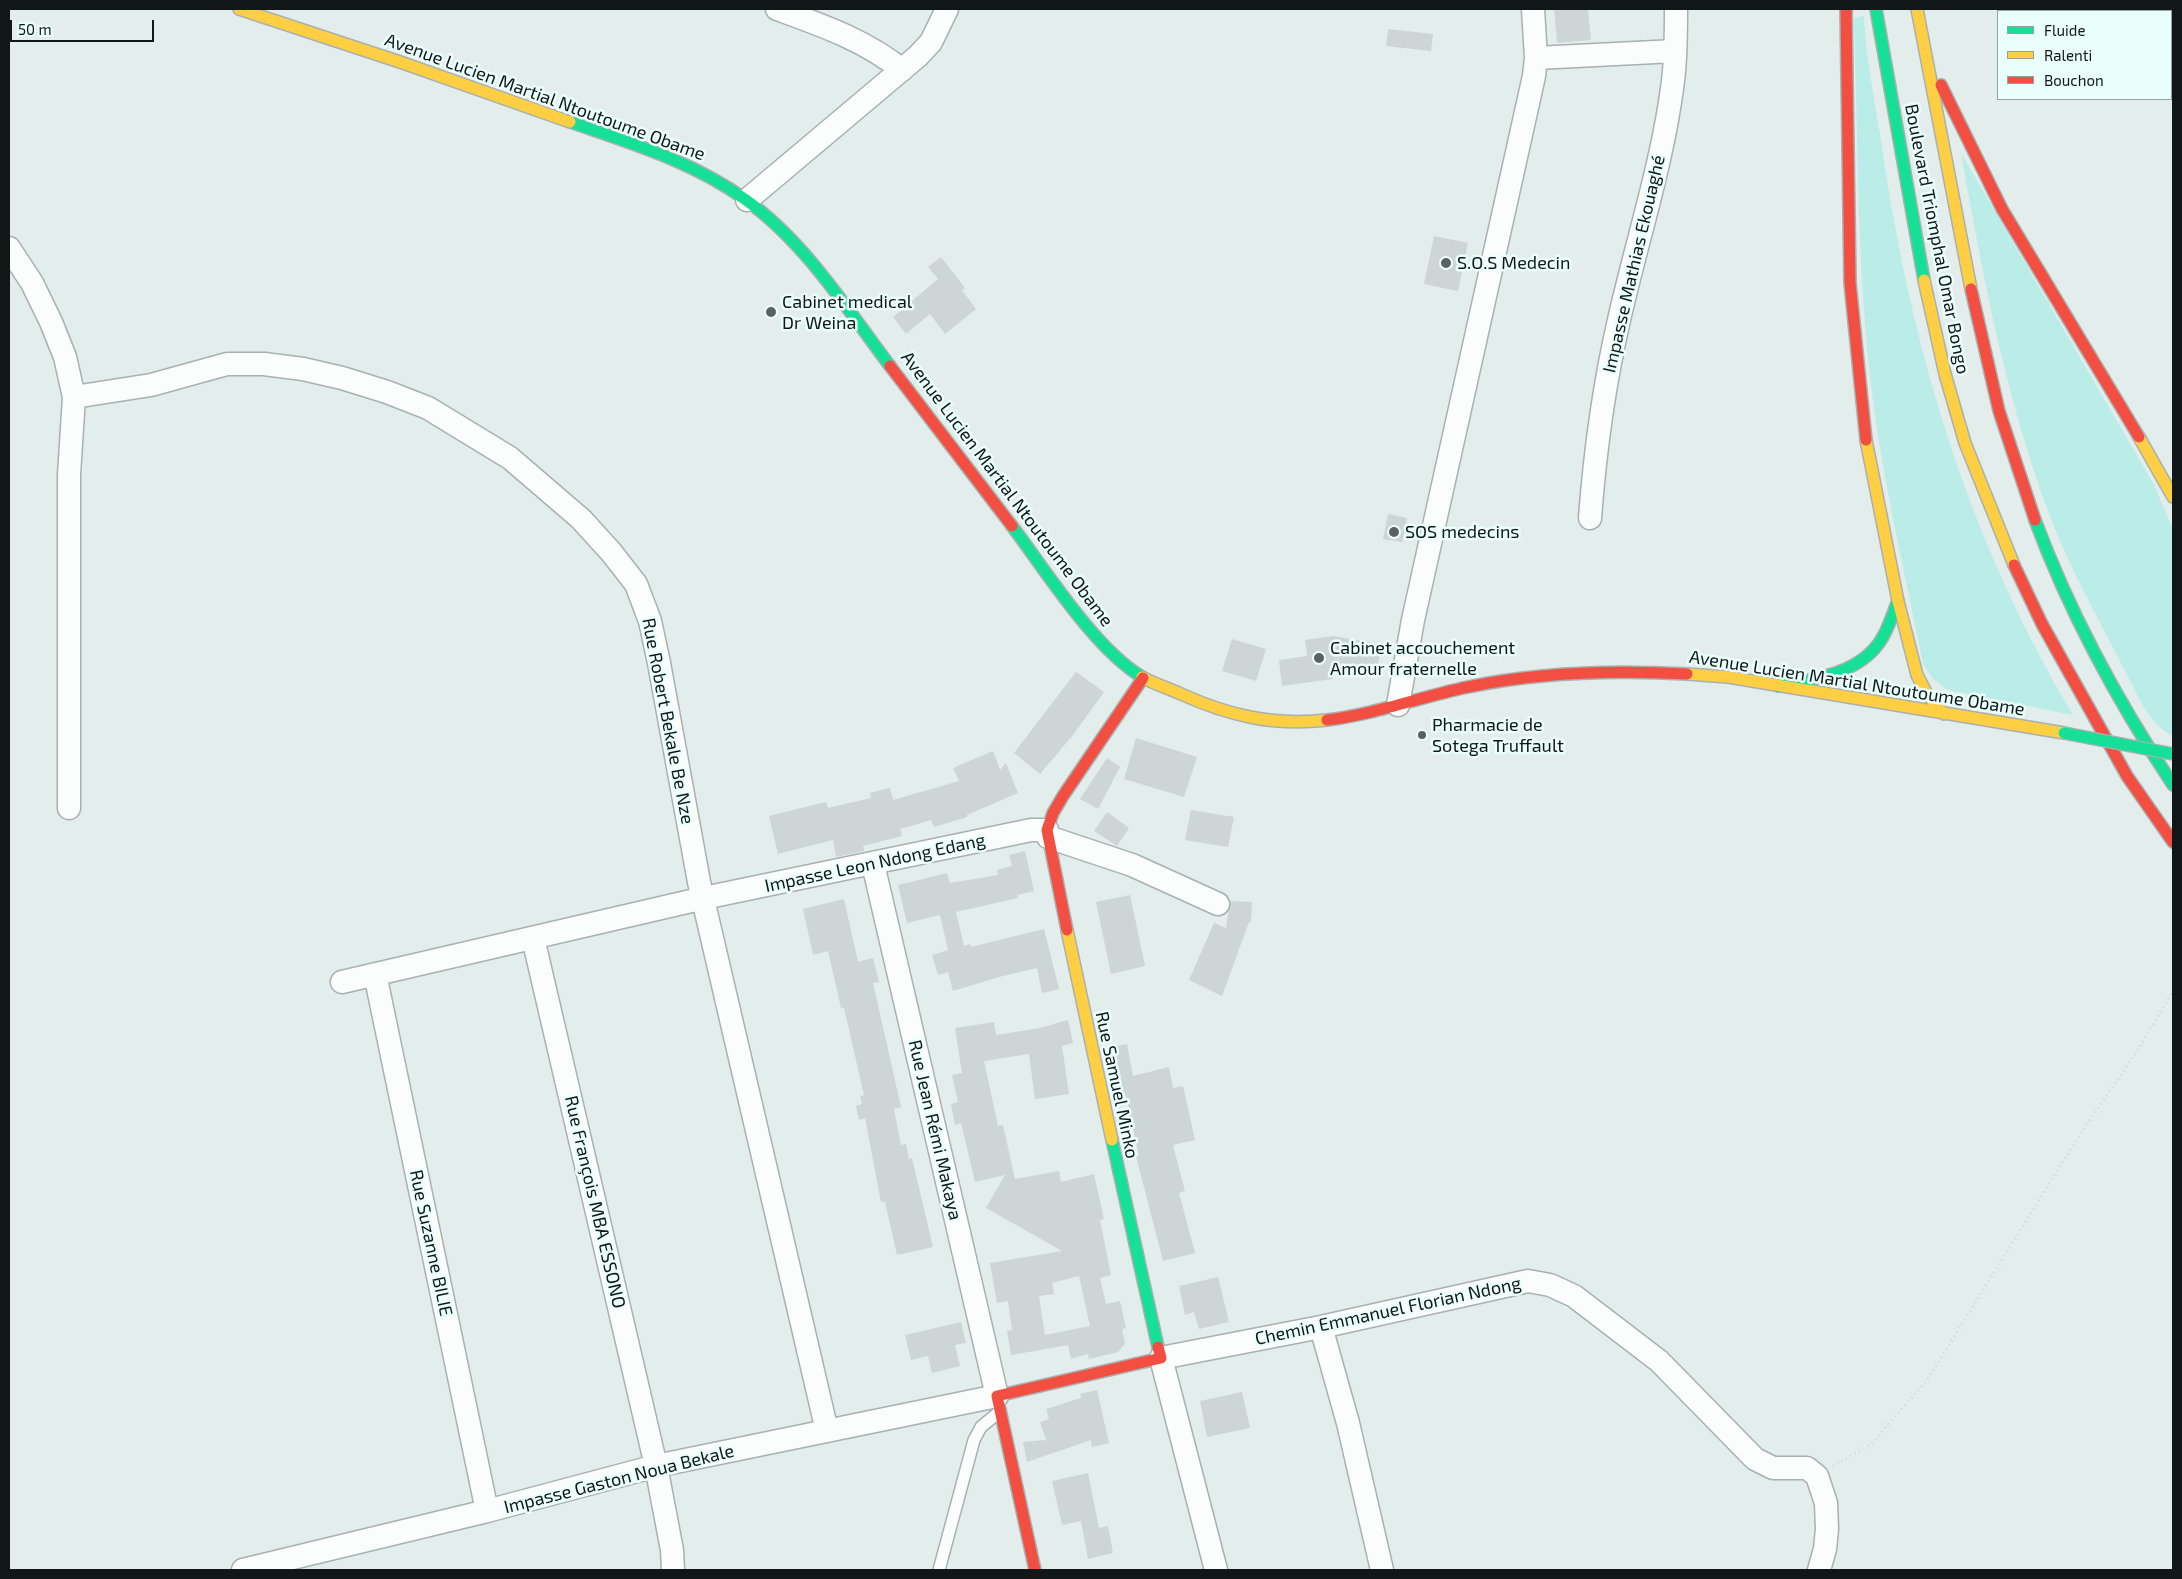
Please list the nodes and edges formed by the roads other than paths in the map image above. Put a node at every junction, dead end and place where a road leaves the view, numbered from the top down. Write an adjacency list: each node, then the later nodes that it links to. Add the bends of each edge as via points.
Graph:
1 (239, 9): 13 (main road, Avenue Lucien Martial Ntoutoume Obame, via 422,69 652,152 701,172)
2 (777, 9): 12 (street, via 854,39)
3 (947, 9): 12 (street, via 931,42)
4 (1533, 9): 11 (street)
5 (1676, 9): 9 (street, Impasse Mathias Ekouaghé)
6 (1846, 9): 18 (main road, via 1848,212 1854,339 1864,428)
7 (1876, 9): 27 (main road, Boulevard Triomphal Omar Bongo, via 1922,269 1945,374 1965,443 2004,543 2042,624 2127,776)
8 (1917, 9): 10 (main road, Boulevard Triomphal Omar Bongo)
9 (1675, 51): 11 (street); 17 (street, Impasse Mathias Ekouaghé, via 1674,79 1664,134 1607,383 1594,466)
10 (1925, 52): 16 (main road, via 1998,202 2125,410); 24 (main road, Boulevard Triomphal Omar Bongo, via 1978,328 2006,437 2028,503 2047,554 2116,696)
11 (1536, 58): 21 (street)
12 (902, 70): 13 (street)
13 (747, 200): 19 (main road, Avenue Lucien Martial Ntoutoume Obame, via 819,272 1088,627)
14 (9, 248): 15 (street, via 32,283 51,322 65,357)
15 (74, 397): 25 (street, via 69,475); 29 (street, Rue Robert Bekale Be Nze, via 151,384 227,364 264,364 303,370 342,378 428,408 524,470 581,519 636,584 650,621)
16 (2173, 497)
17 (1590, 518)
18 (1898, 601): 20 (main road, via 1878,644 1861,661 1844,670); 22 (main road, via 1917,675 1927,694)
19 (1143, 678): 21 (main road, Avenue Lucien Martial Ntoutoume Obame, via 1230,714 1267,721 1343,718); 26 (main road, via 1063,796 1053,813)
20 (1778, 686): 21 (main road, Avenue Lucien Martial Ntoutoume Obame, via 1688,673 1571,674 1481,684); 22 (main road, Avenue Lucien Martial Ntoutoume Obame)
21 (1398, 706)
22 (1944, 714): 23 (main road, Avenue Lucien Martial Ntoutoume Obame, bridge)
23 (2173, 754)
24 (2173, 785)
25 (69, 808)
26 (1048, 834): 28 (street, Impasse Leon Ndong Edang, via 1031,830); 30 (street, via 1132,865); 35 (main road, Rue Samuel Minko, via 1087,1027)
27 (2173, 842)
28 (873, 864): 29 (street, Impasse Leon Ndong Edang); 36 (street, Rue Jean Rémi Makaya)
29 (704, 898): 31 (street, Impasse Leon Ndong Edang); 37 (street, Rue Robert Bekale Be Nze)
30 (1218, 904)
31 (533, 938): 32 (street, Impasse Leon Ndong Edang); 38 (street, Rue François MBA ESSONO)
32 (375, 974): 33 (street, Impasse Leon Ndong Edang); 39 (street, Rue Suzanne BILIE)
33 (342, 982)
34 (1321, 1328): 35 (street, Chemin Emmanuel Florian Ndong); 45 (street, via 1348,1423); 46 (street, Chemin Emmanuel Florian Ndong, via 1528,1281 1550,1284 1574,1296 1659,1361 1755,1459 1773,1468 1807,1468 1817,1476 1826,1503 1827,1529)
35 (1161, 1358): 36 (main road); 44 (street)
36 (999, 1403): 37 (street, Impasse Gaston Noua Bekale); 42 (lane, via 974,1440); 43 (main road)
37 (827, 1431): 38 (street, Impasse Gaston Noua Bekale)
38 (656, 1466): 39 (street, Impasse Gaston Noua Bekale); 41 (street, Rue François MBA ESSONO)
39 (487, 1511): 40 (street, Impasse Gaston Noua Bekale)
40 (242, 1570)
41 (673, 1570)
42 (939, 1570)
43 (1035, 1570)
44 (1216, 1570)
45 (1382, 1570)
46 (1819, 1570)

